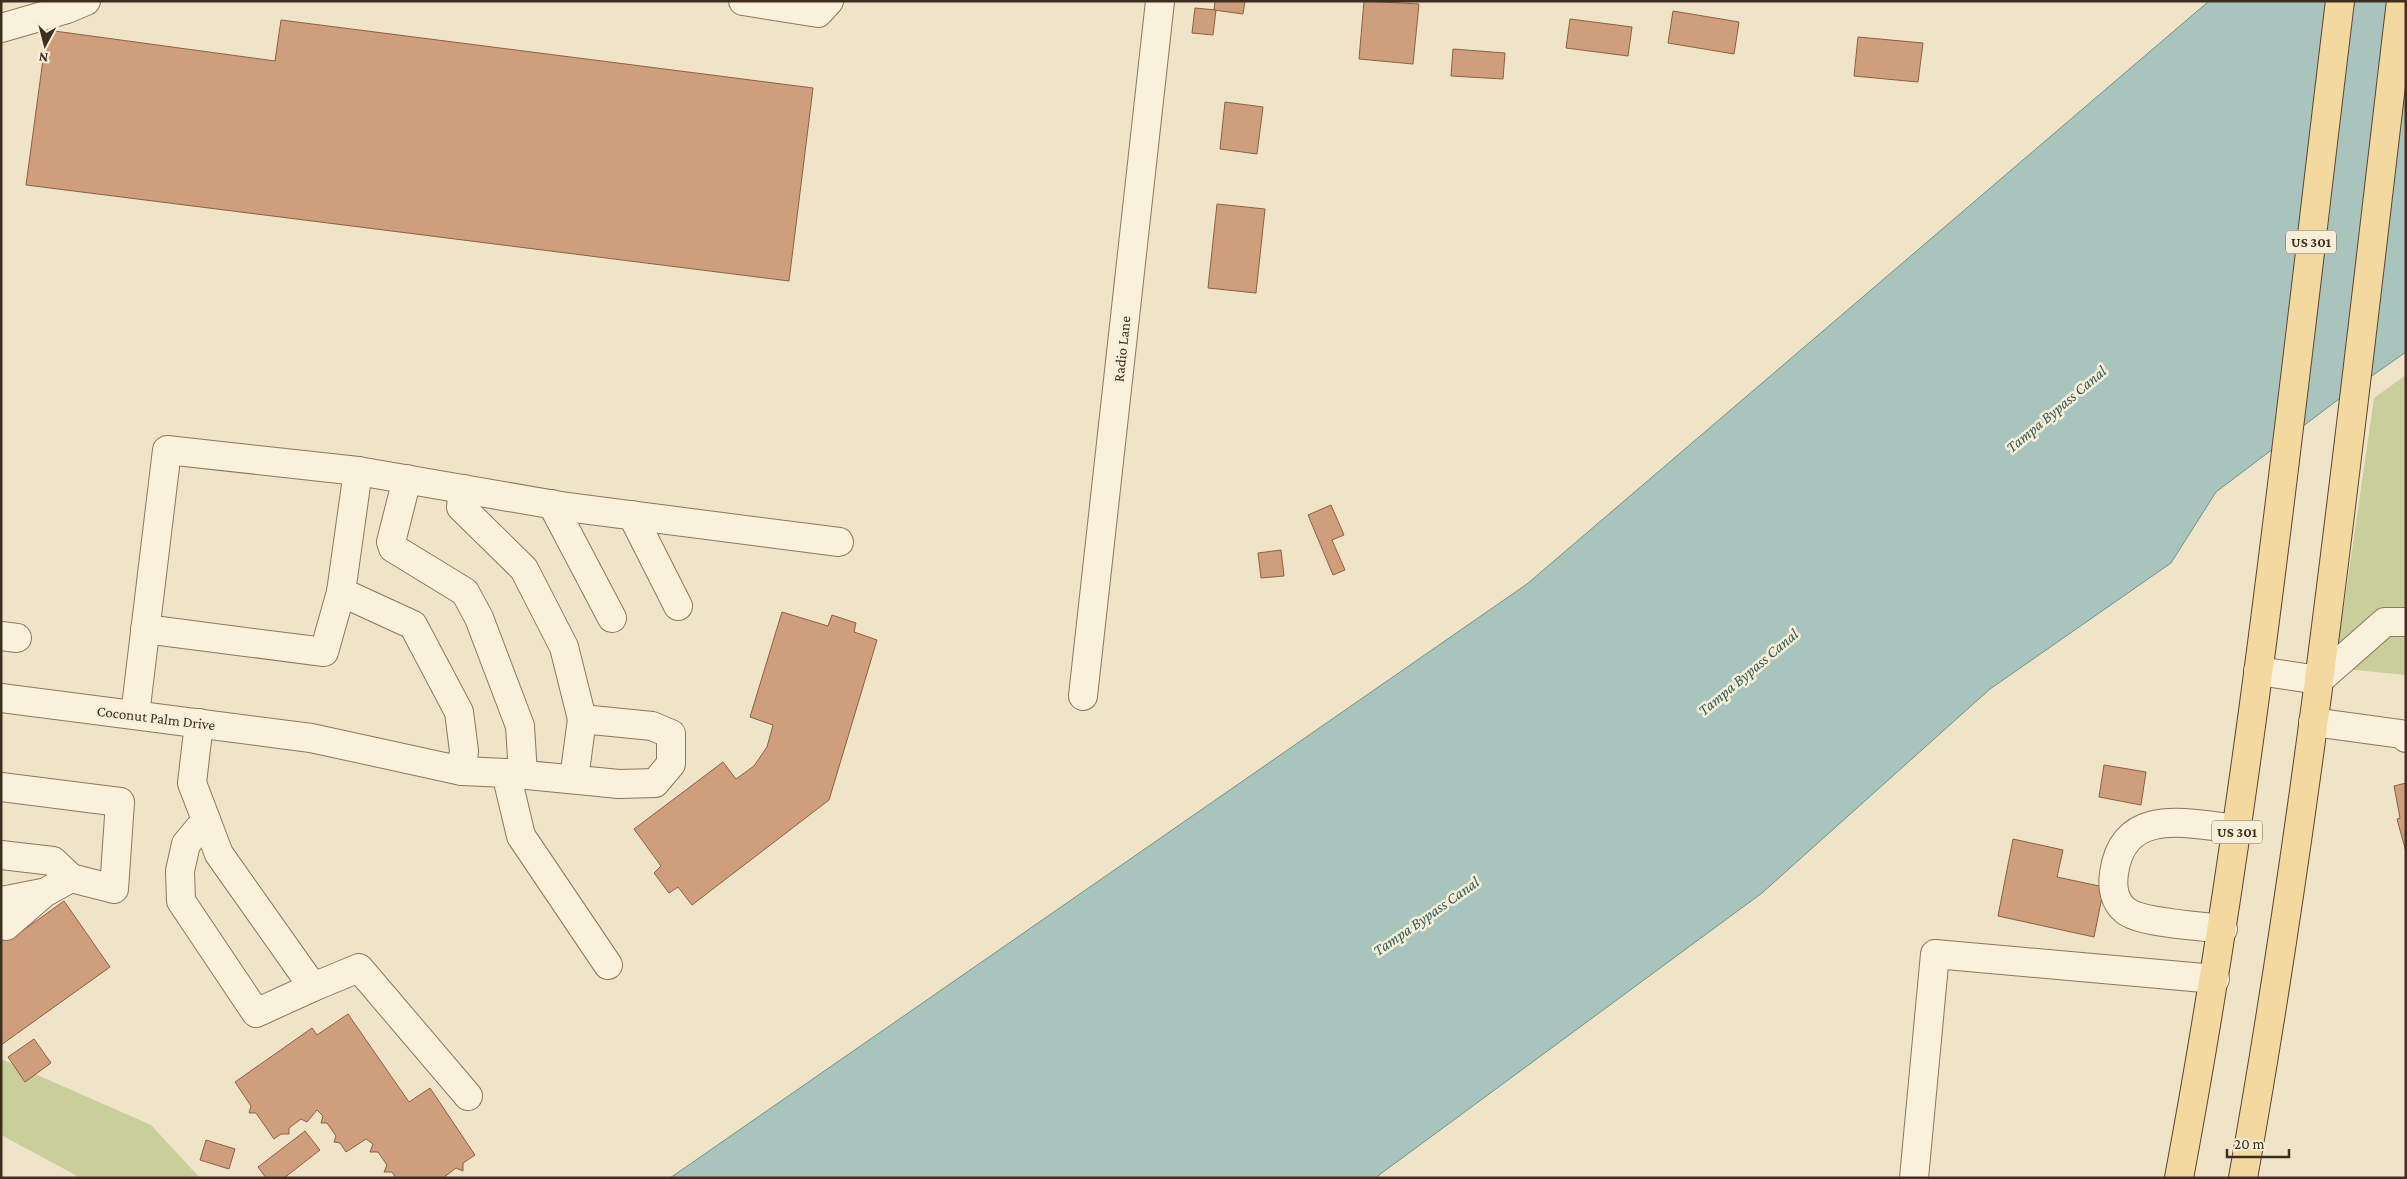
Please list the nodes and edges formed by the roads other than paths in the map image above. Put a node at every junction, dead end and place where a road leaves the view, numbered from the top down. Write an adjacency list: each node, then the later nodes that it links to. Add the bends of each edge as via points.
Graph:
1 (86, 1): 7 (street)
2 (743, 1): 3 (street, via 818,13)
3 (829, 1)
4 (1160, 1): 21 (street, Radio Lane)
5 (2340, 1): 19 (main road, US 301)
6 (2401, 1): 20 (main road)
7 (1, 28)
8 (358, 471): 9 (street); 14 (street); 18 (street, via 168,450)
9 (407, 479): 10 (street); 29 (street, via 391,542 393,548 465,592 479,618 519,721)
10 (463, 489): 11 (street); 24 (street, via 461,507 524,569 564,647)
11 (552, 504): 12 (street); 16 (street)
12 (632, 515): 13 (street); 15 (street)
13 (839, 542)
14 (341, 592): 18 (street, via 324,652); 28 (street, via 413,625 459,712 464,751)
15 (678, 606)
16 (612, 618)
17 (2406, 622): 20 (street, via 2385,622)
18 (146, 629): 23 (street)
19 (2258, 671): 20 (street); 33 (main road, US 301)
20 (2319, 680): 25 (main road)
21 (1083, 696)
22 (1, 698): 23 (street, Coconut Palm Drive)
23 (135, 715): 26 (street, Coconut Palm Drive)
24 (582, 719): 30 (street); 30 (street, Coconut Palm Drive, via 652,726 671,734 671,764 655,783 619,784)
25 (2313, 722): 27 (street, via 2401,734); 44 (main road)
26 (199, 723): 28 (street, Coconut Palm Drive, via 311,738); 32 (street, via 192,783)
27 (2406, 738)
28 (462, 771): 29 (street, Coconut Palm Drive)
29 (515, 774): 30 (street, Coconut Palm Drive); 38 (street, via 522,836)
30 (574, 779)
31 (1, 786): 35 (street, via 120,802 114,889)
32 (206, 820): 40 (street, via 219,854); 40 (street, via 186,844 180,872 181,901 256,1014)
33 (2238, 829): 37 (main road, US 301); 37 (street, via 2175,821 2144,827 2130,837 2121,850 2114,874 2115,897 2126,911 2146,918)
34 (1, 855): 35 (street, via 53,861)
35 (71, 878): 36 (street)
36 (4, 914)
37 (2223, 929): 39 (main road, US 301)
38 (608, 965)
39 (2215, 979): 42 (street, via 1935,954); 43 (main road, US 301)
40 (313, 987): 41 (street, via 359,968)
41 (468, 1096)
42 (1914, 1178)
43 (2179, 1178)
44 (2243, 1178)

